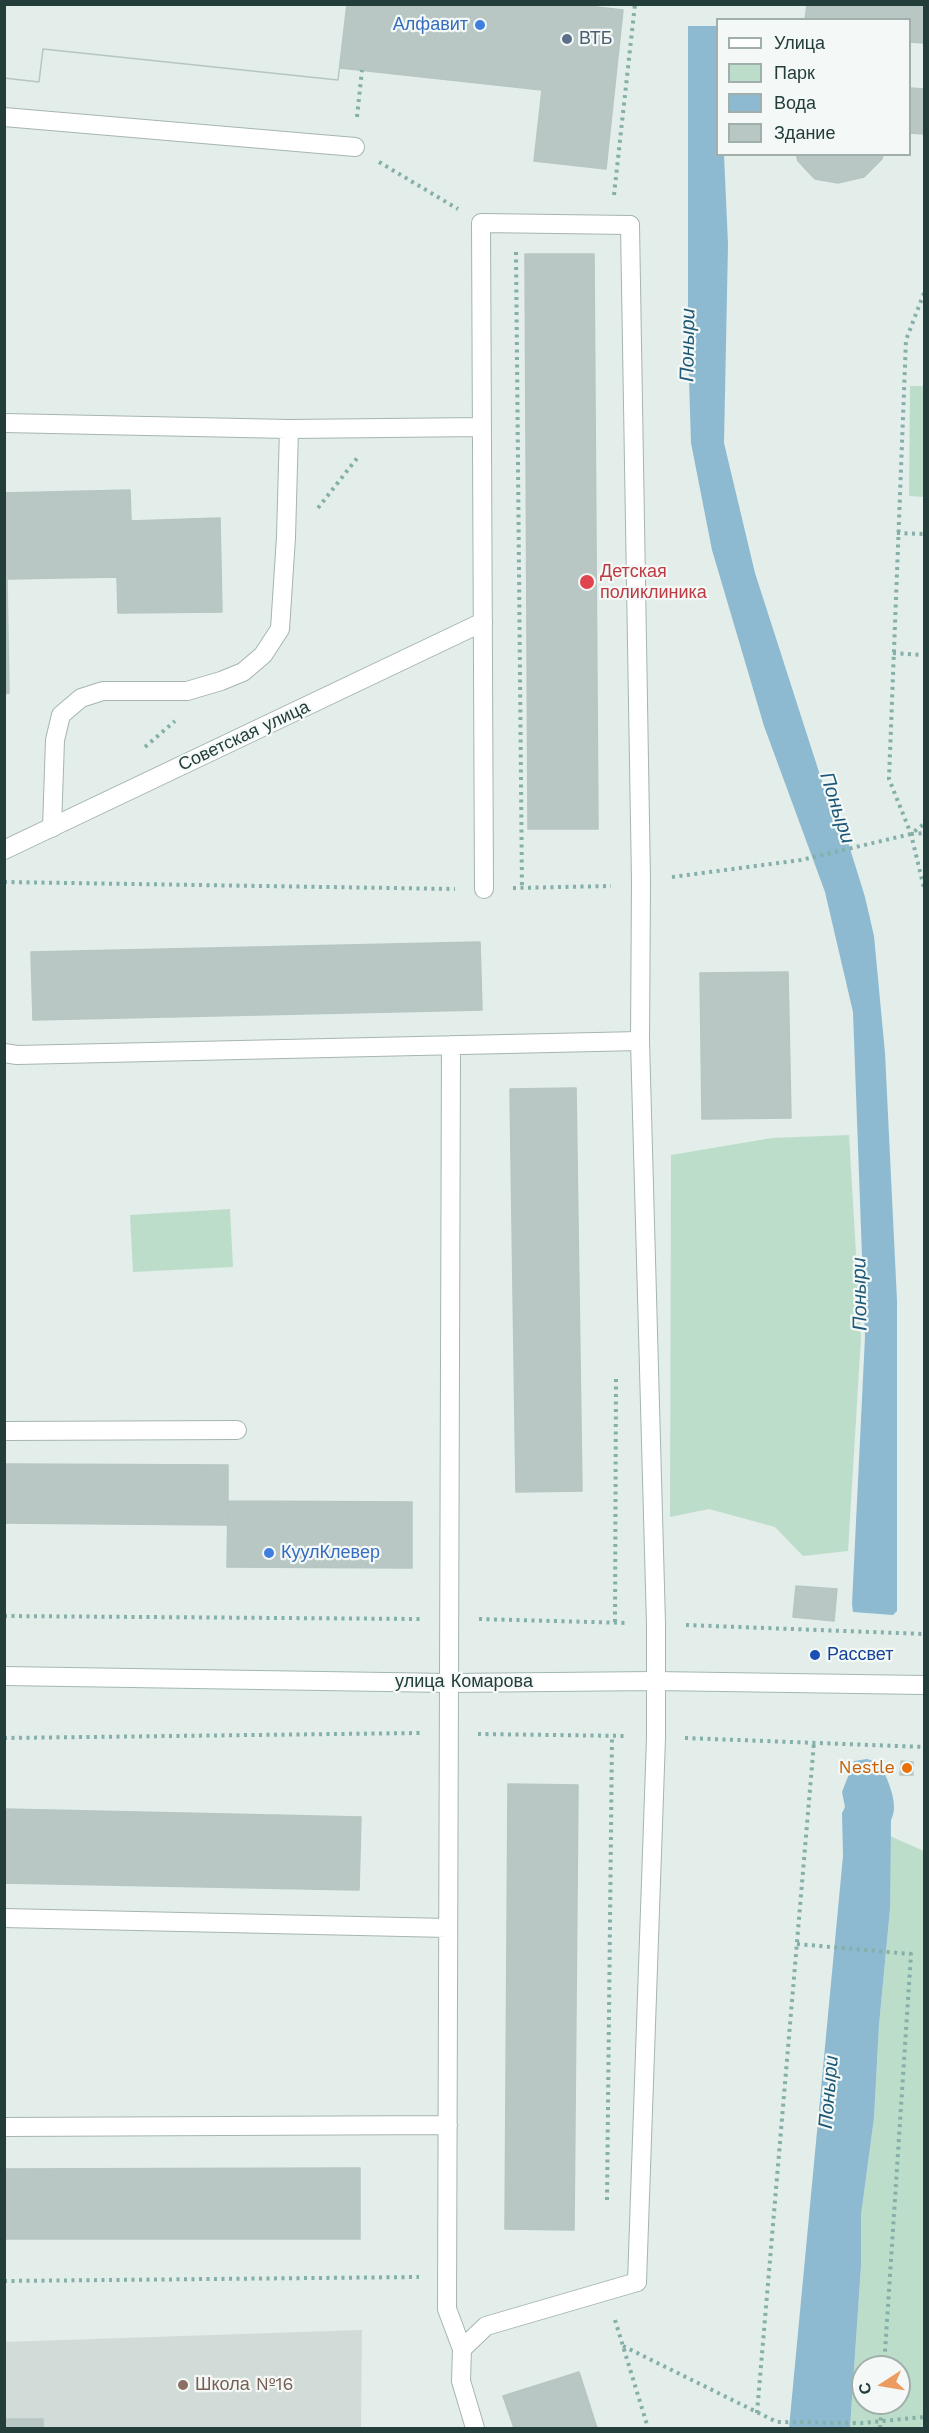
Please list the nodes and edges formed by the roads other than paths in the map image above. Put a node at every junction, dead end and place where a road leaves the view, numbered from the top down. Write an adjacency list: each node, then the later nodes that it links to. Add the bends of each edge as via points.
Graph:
1 (4, 117): 2 (street)
2 (354, 147)
3 (4, 423): 5 (street)
4 (481, 427): 5 (street); 6 (street); 10 (street, via 481,223 630,225)
5 (289, 429): 7 (street, via 280,629 263,655 243,672 221,681 187,691 103,692 81,698 61,715)
6 (483, 622): 7 (street, Советская улица); 9 (street)
7 (52, 828): 8 (street, Советская улица)
8 (4, 850)
9 (484, 890)
10 (640, 1041): 11 (street); 16 (street)
11 (451, 1045): 12 (street); 17 (street)
12 (4, 1053)
13 (237, 1430): 14 (street)
14 (4, 1431)
15 (4, 1676): 17 (street, улица Комарова)
16 (655, 1681): 17 (street, улица Комарова); 18 (street, улица Комарова); 23 (street, via 638,2282 486,2326)
17 (449, 1683): 20 (street)
18 (924, 1685)
19 (4, 1918): 20 (street)
20 (448, 1928): 21 (street)
21 (448, 2125): 22 (street); 23 (street, via 447,2309)
22 (4, 2127)
23 (462, 2349): 24 (street, via 461,2381)
24 (475, 2428)

